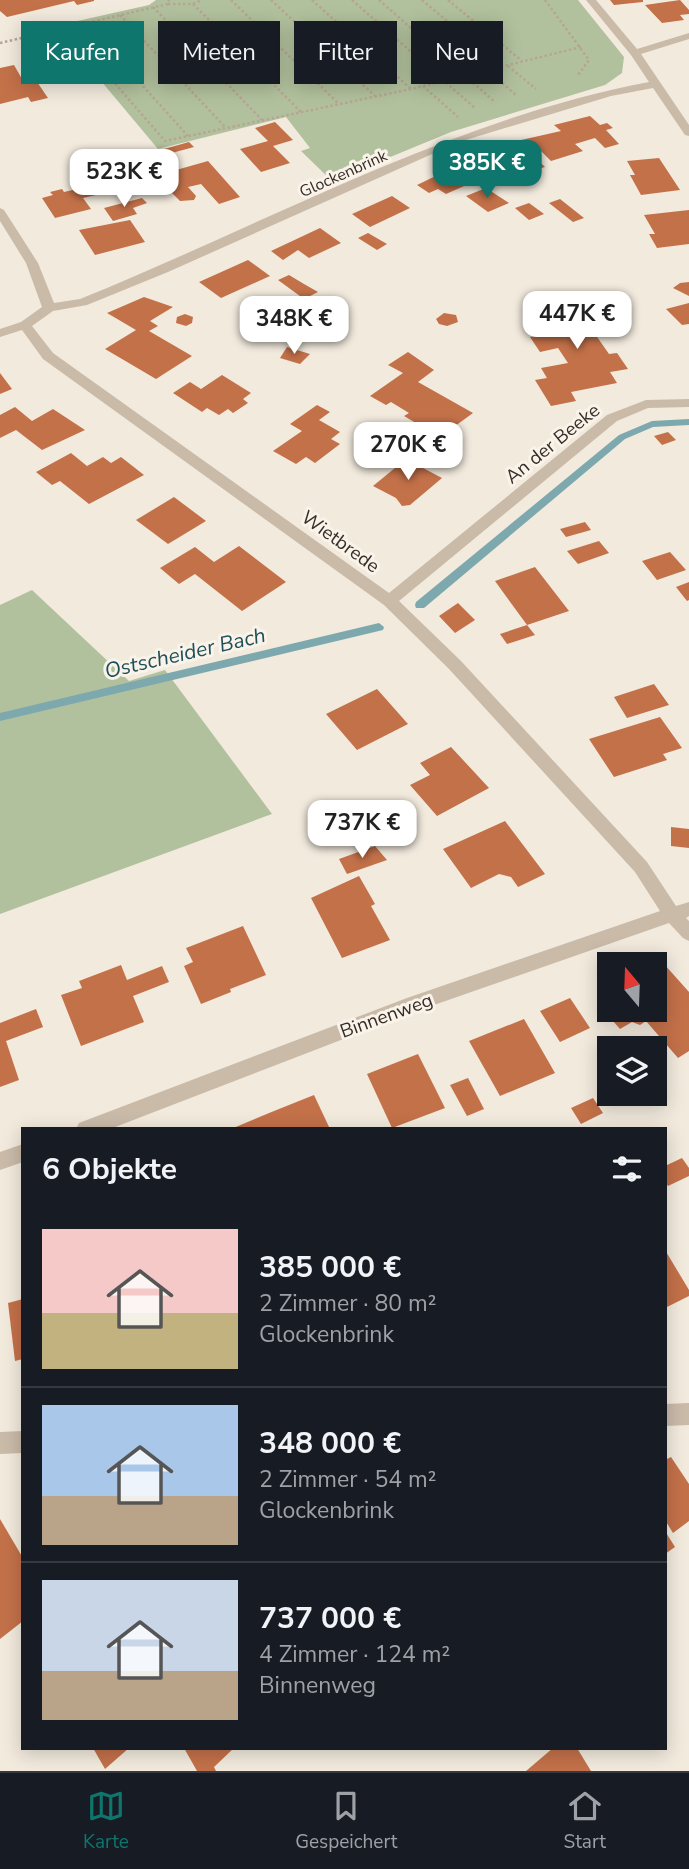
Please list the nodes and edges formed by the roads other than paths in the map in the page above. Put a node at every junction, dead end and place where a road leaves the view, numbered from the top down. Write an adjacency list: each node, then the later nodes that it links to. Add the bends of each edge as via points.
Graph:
1 (591, 0): 3 (street)
2 (689, 36): 3 (street)
3 (635, 53): 4 (street)
4 (656, 84): 5 (street); 7 (street, Glockenbrink, via 609,93 442,146 153,274 83,302)
5 (689, 133)
6 (0, 212): 7 (street, via 32,263)
7 (49, 308): 8 (street)
8 (25, 325): 9 (street); 11 (street, Wietbrede, via 48,356)
9 (0, 333)
10 (689, 403): 11 (street, An der Beeke, via 646,404 612,418)
11 (389, 601): 12 (street, Wietbrede, via 455,665)
12 (681, 912): 13 (street, Wietbrede); 14 (street, Binnenweg, via 407,1006)
13 (689, 933)
14 (91, 1127)
15 (21, 1154): 16 (street)
16 (0, 1161)
17 (689, 1414): 18 (street)
18 (667, 1415)
19 (21, 1442): 20 (street)
20 (0, 1443)

